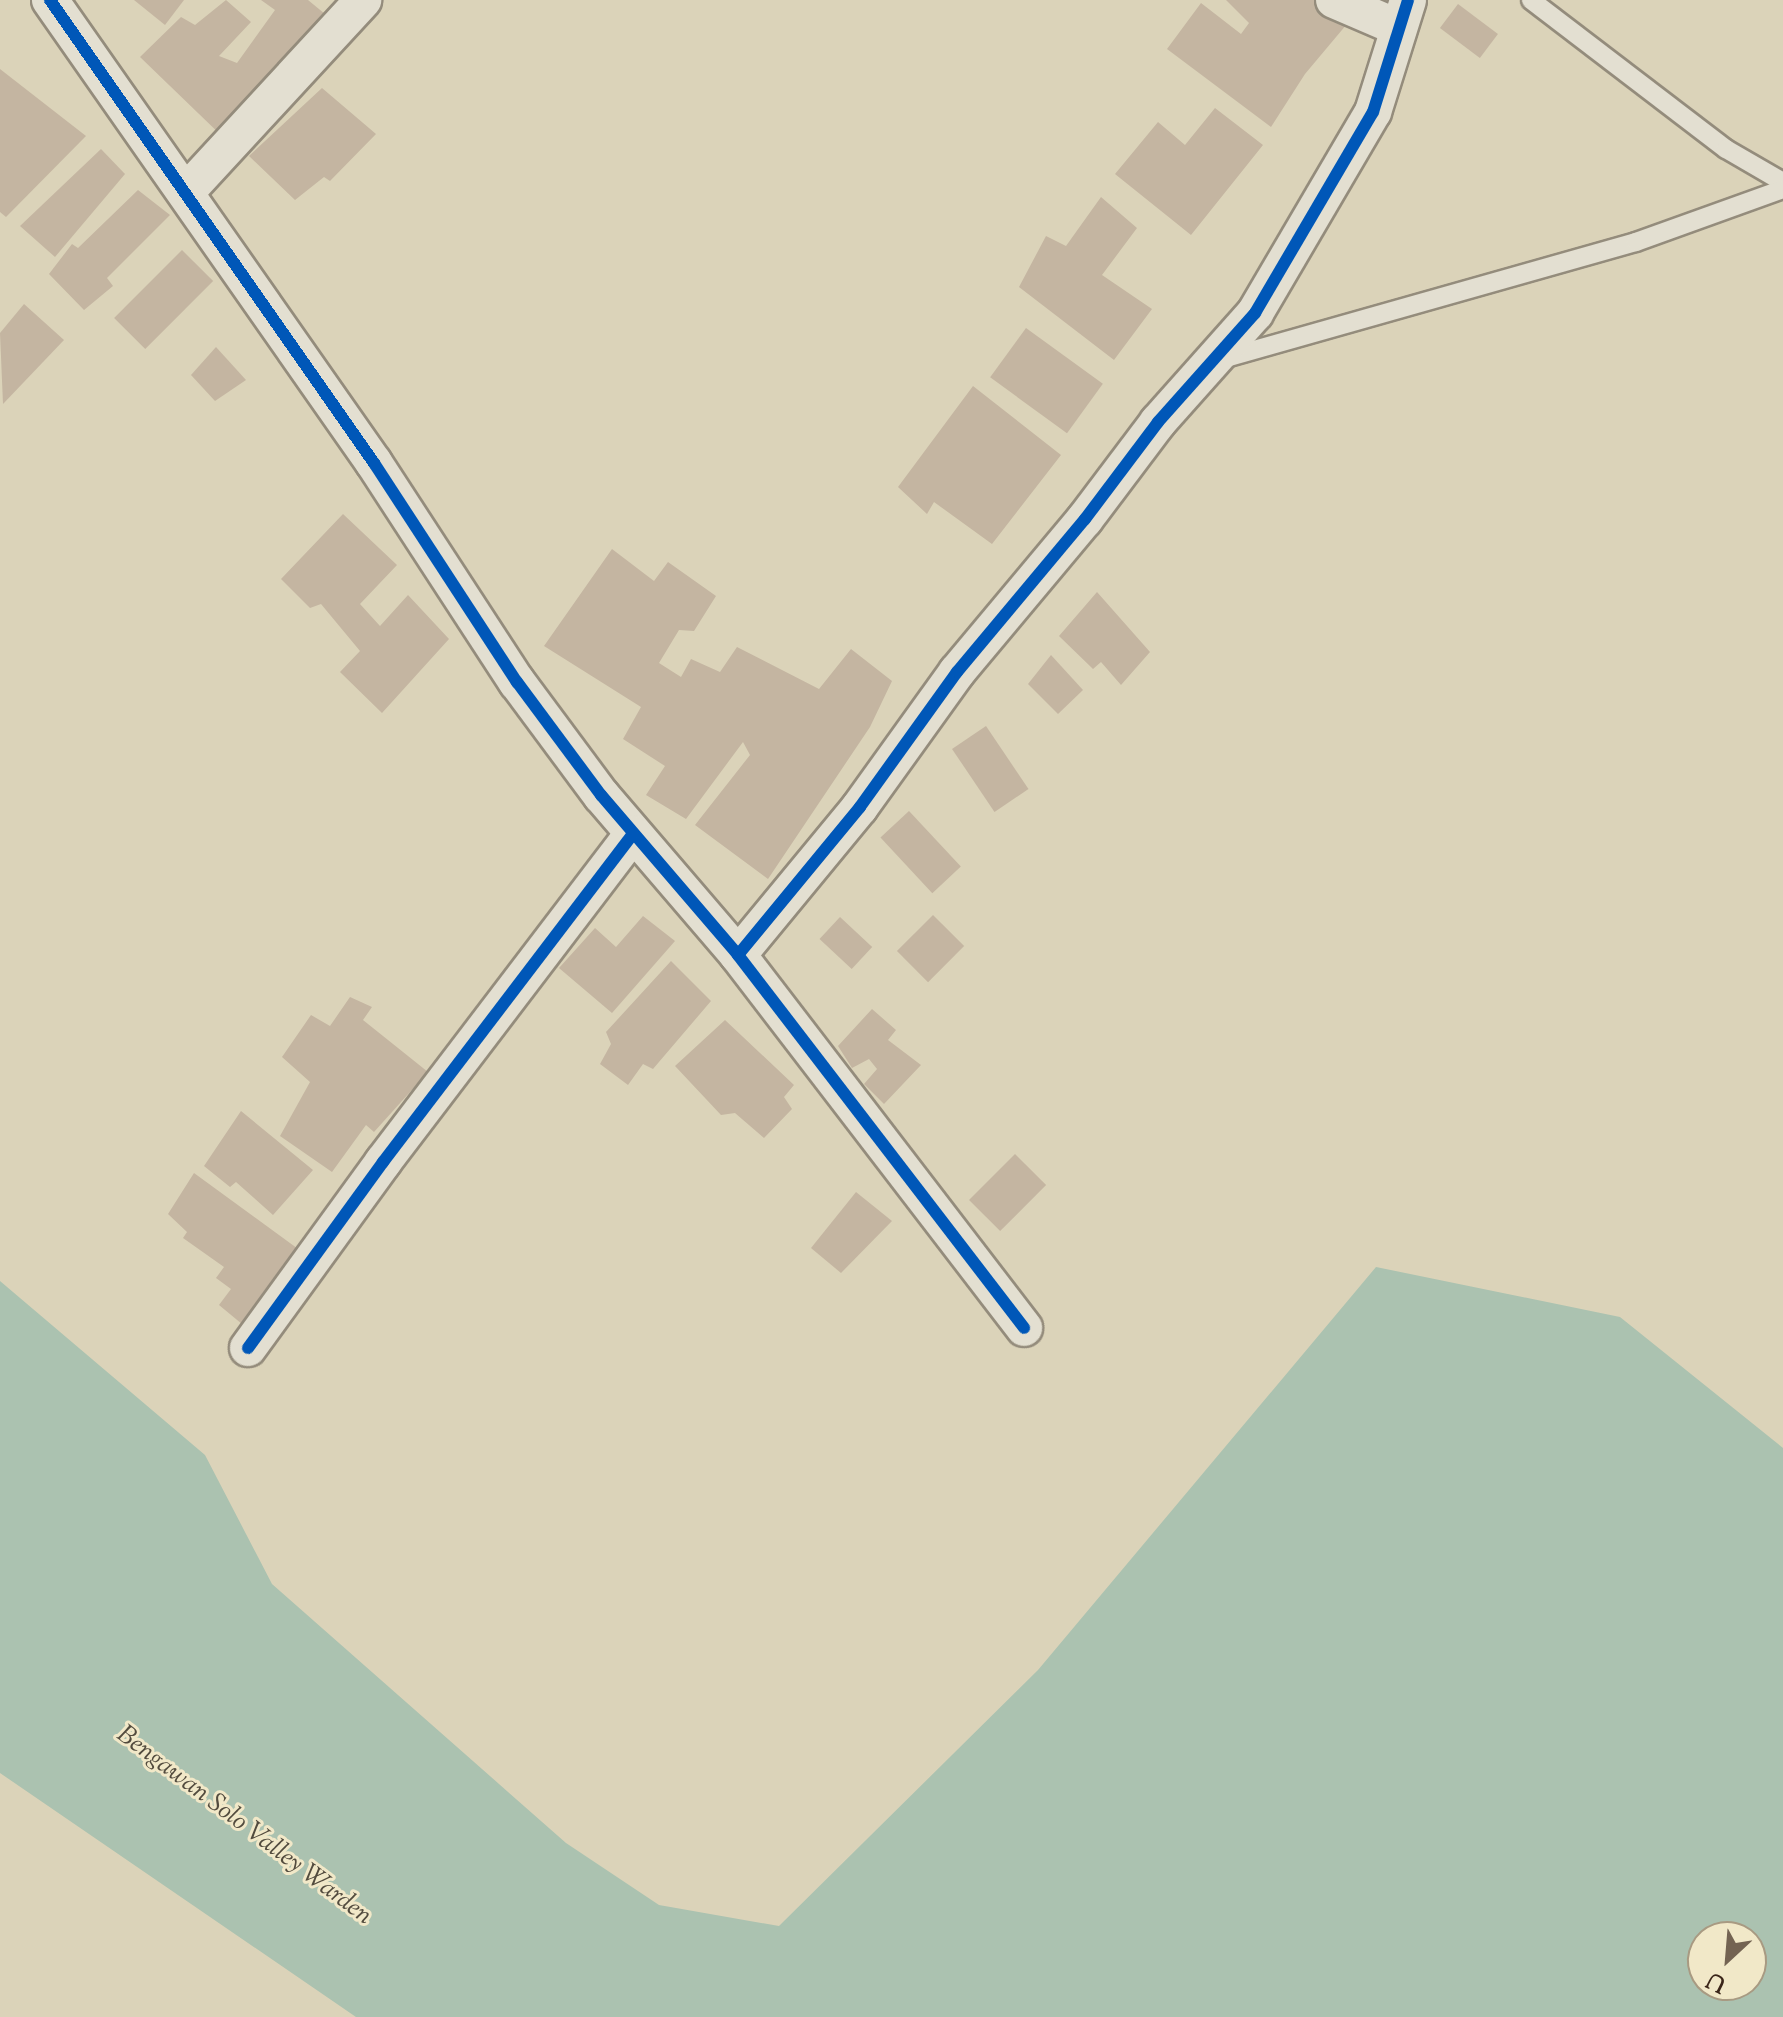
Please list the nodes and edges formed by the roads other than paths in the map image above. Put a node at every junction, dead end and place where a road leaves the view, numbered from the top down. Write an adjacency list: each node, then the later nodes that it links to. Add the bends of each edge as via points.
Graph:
1 (50, 0): 8 (street)
2 (363, 0): 8 (street)
3 (1334, 0): 5 (street)
4 (1531, 0): 6 (lane, via 1747,164)
5 (1403, 14): 9 (street, via 1373,112 1255,313)
6 (1783, 182)
7 (1783, 189): 9 (lane, via 1636,242)
8 (187, 191): 10 (street, via 517,682)
9 (1211, 362): 11 (street, via 957,672 860,807)
10 (633, 834): 11 (street); 13 (street)
11 (738, 955): 12 (street)
12 (1024, 1328)
13 (248, 1348)

